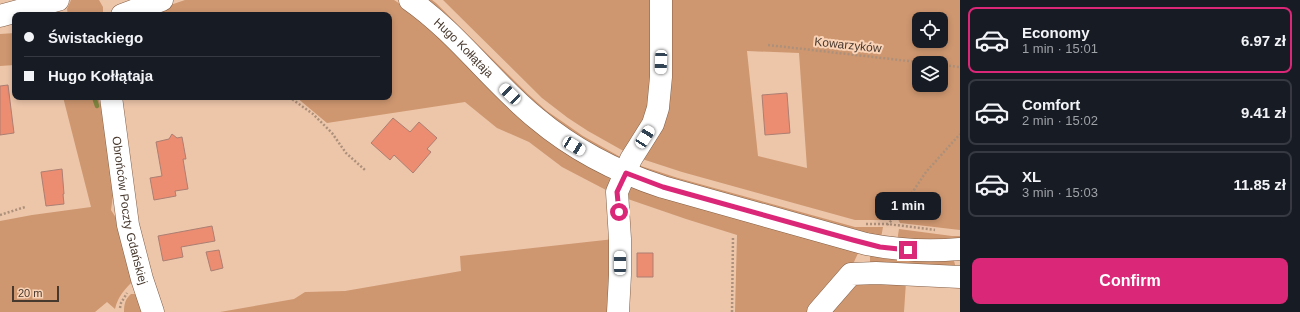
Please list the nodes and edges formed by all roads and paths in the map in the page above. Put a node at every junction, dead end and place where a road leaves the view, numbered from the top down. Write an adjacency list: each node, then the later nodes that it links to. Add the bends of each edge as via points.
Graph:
1 (58, 0): 6 (street); 7 (street)
2 (113, 0): 8 (street)
3 (162, 0): 9 (street)
4 (410, 0): 22 (street, Hugo Kołłątaja, via 439,24 536,118 598,161)
5 (661, 0): 22 (street, via 661,77 658,108 653,124 631,159)
6 (14, 12)
7 (56, 12)
8 (114, 12)
9 (130, 12)
10 (12, 13): 11 (street)
11 (0, 16)
12 (0, 23): 13 (street)
13 (12, 25)
14 (768, 45): 15 (path, Kowarzyków)
15 (912, 61)
16 (948, 66): 17 (path)
17 (960, 67)
18 (293, 100): 21 (path, via 332,132 346,153)
19 (109, 101): 29 (street, Obrońców Poczty Gdańskiej, via 116,127 128,225)
20 (960, 134): 25 (path, via 926,172 897,215 887,224)
21 (365, 170)
22 (626, 173): 27 (street, Hugo Kołłątaja, via 670,189 866,244 918,251); 30 (street, via 617,192 620,275)
23 (25, 207): 24 (path)
24 (0, 215)
25 (938, 231)
26 (733, 237): 31 (path)
27 (960, 249)
28 (960, 277): 32 (street, via 851,274)
29 (153, 312)
30 (618, 312)
31 (732, 312)
32 (818, 312)

